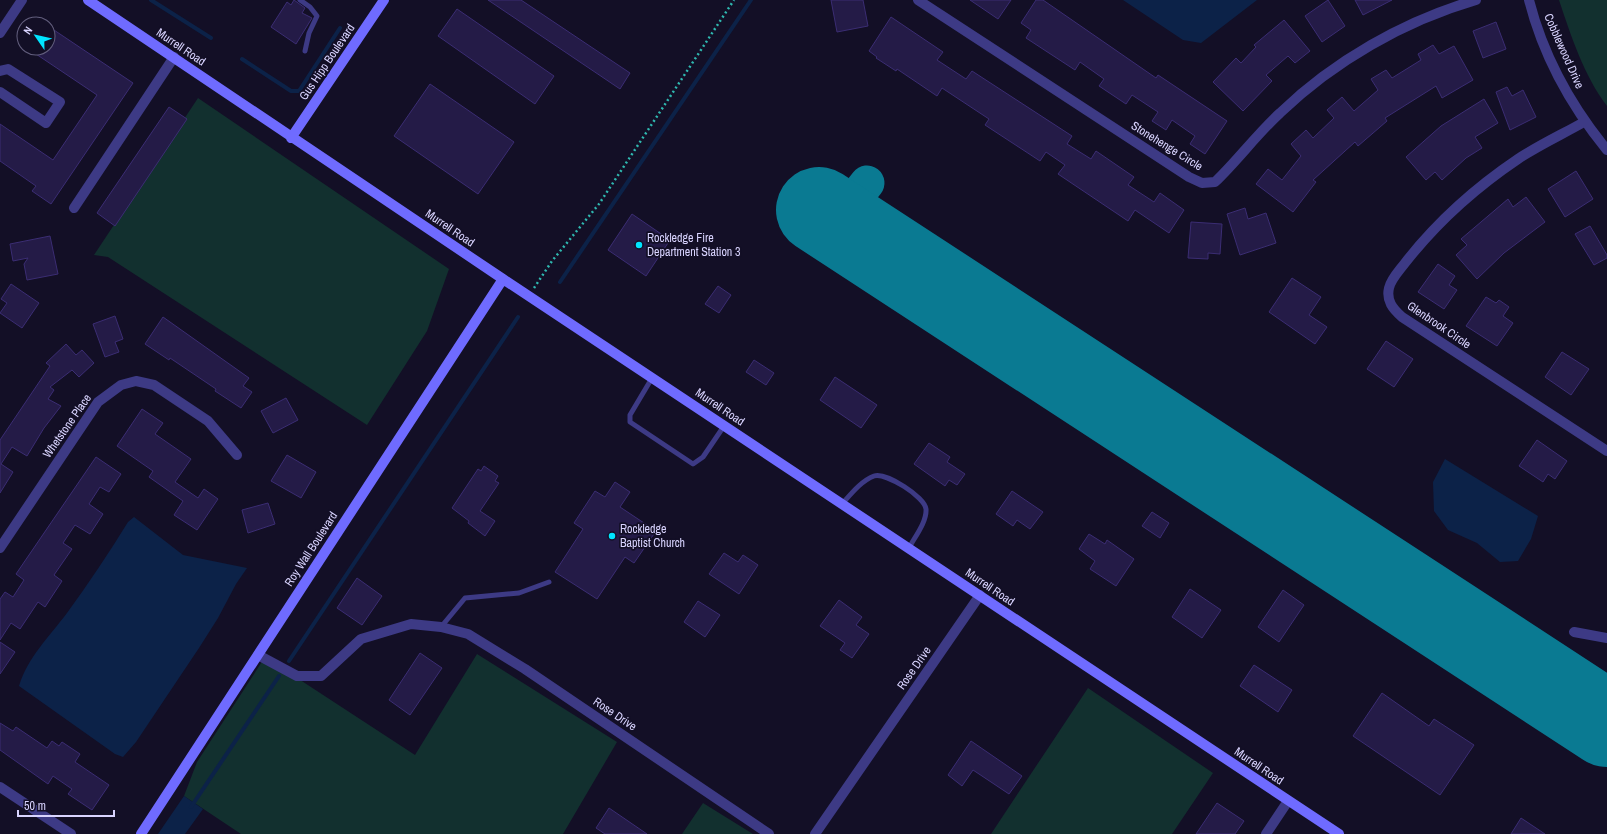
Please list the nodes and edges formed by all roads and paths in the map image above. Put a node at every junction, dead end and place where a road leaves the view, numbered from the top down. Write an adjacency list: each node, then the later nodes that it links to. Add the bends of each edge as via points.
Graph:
1 (22, 0): 9 (street)
2 (88, 0): 11 (street, Murrell Road)
3 (300, 0): 10 (lane, via 317,16 308,33)
4 (384, 0): 15 (street, Gus Hipp Boulevard)
5 (734, 0): 19 (path, via 599,204 552,261)
6 (918, 0): 7 (street, Stonehenge Circle, via 1202,183 1215,182 1280,112 1343,63 1401,28 1443,9)
7 (1476, 0)
8 (1529, 0): 14 (street, Cobblewood Drive, via 1560,81)
9 (0, 33)
10 (305, 51)
11 (174, 57): 15 (street, Murrell Road); 17 (street)
12 (0, 71): 13 (street, via 8,69 60,102 46,123)
13 (0, 92)
14 (1584, 122): 16 (street, Cobblewood Drive); 22 (street, Glenbrook Circle, via 1519,158 1470,194 1441,220 1393,279 1388,288 1388,298 1392,308 1402,317)
15 (291, 138): 18 (street, Murrell Road)
16 (1607, 150)
17 (74, 208)
18 (502, 279): 19 (street, Murrell Road); 32 (street, Roy Wall Boulevard)
19 (528, 296): 20 (street, Murrell Road)
20 (652, 378): 21 (street, Murrell Road); 21 (lane, via 630,415 630,422 674,452 693,464 702,457)
21 (724, 426): 24 (street, Murrell Road)
22 (1607, 451)
23 (237, 455): 25 (street, Whetstone Place, via 208,421 154,385 136,381 121,385 98,402)
24 (842, 504): 26 (street, Murrell Road); 26 (lane, via 855,489 876,475 886,476 913,492 923,501 926,508 925,518)
25 (0, 548)
26 (909, 548): 28 (street, Murrell Road)
27 (549, 582): 29 (lane, via 519,593 465,598)
28 (980, 596): 34 (street, Murrell Road); 38 (street, Rose Drive)
29 (441, 627): 32 (street, Rose Drive, via 411,624 361,639 321,676 297,676); 37 (street, Rose Drive, via 468,634 525,669)
30 (1574, 632): 31 (street)
31 (1607, 638)
32 (258, 655): 36 (street, Roy Wall Boulevard)
33 (0, 787): 35 (street)
34 (1288, 801): 39 (street); 40 (street, Murrell Road)
35 (71, 834)
36 (142, 834)
37 (769, 834)
38 (815, 834)
39 (1266, 834)
40 (1339, 834)

